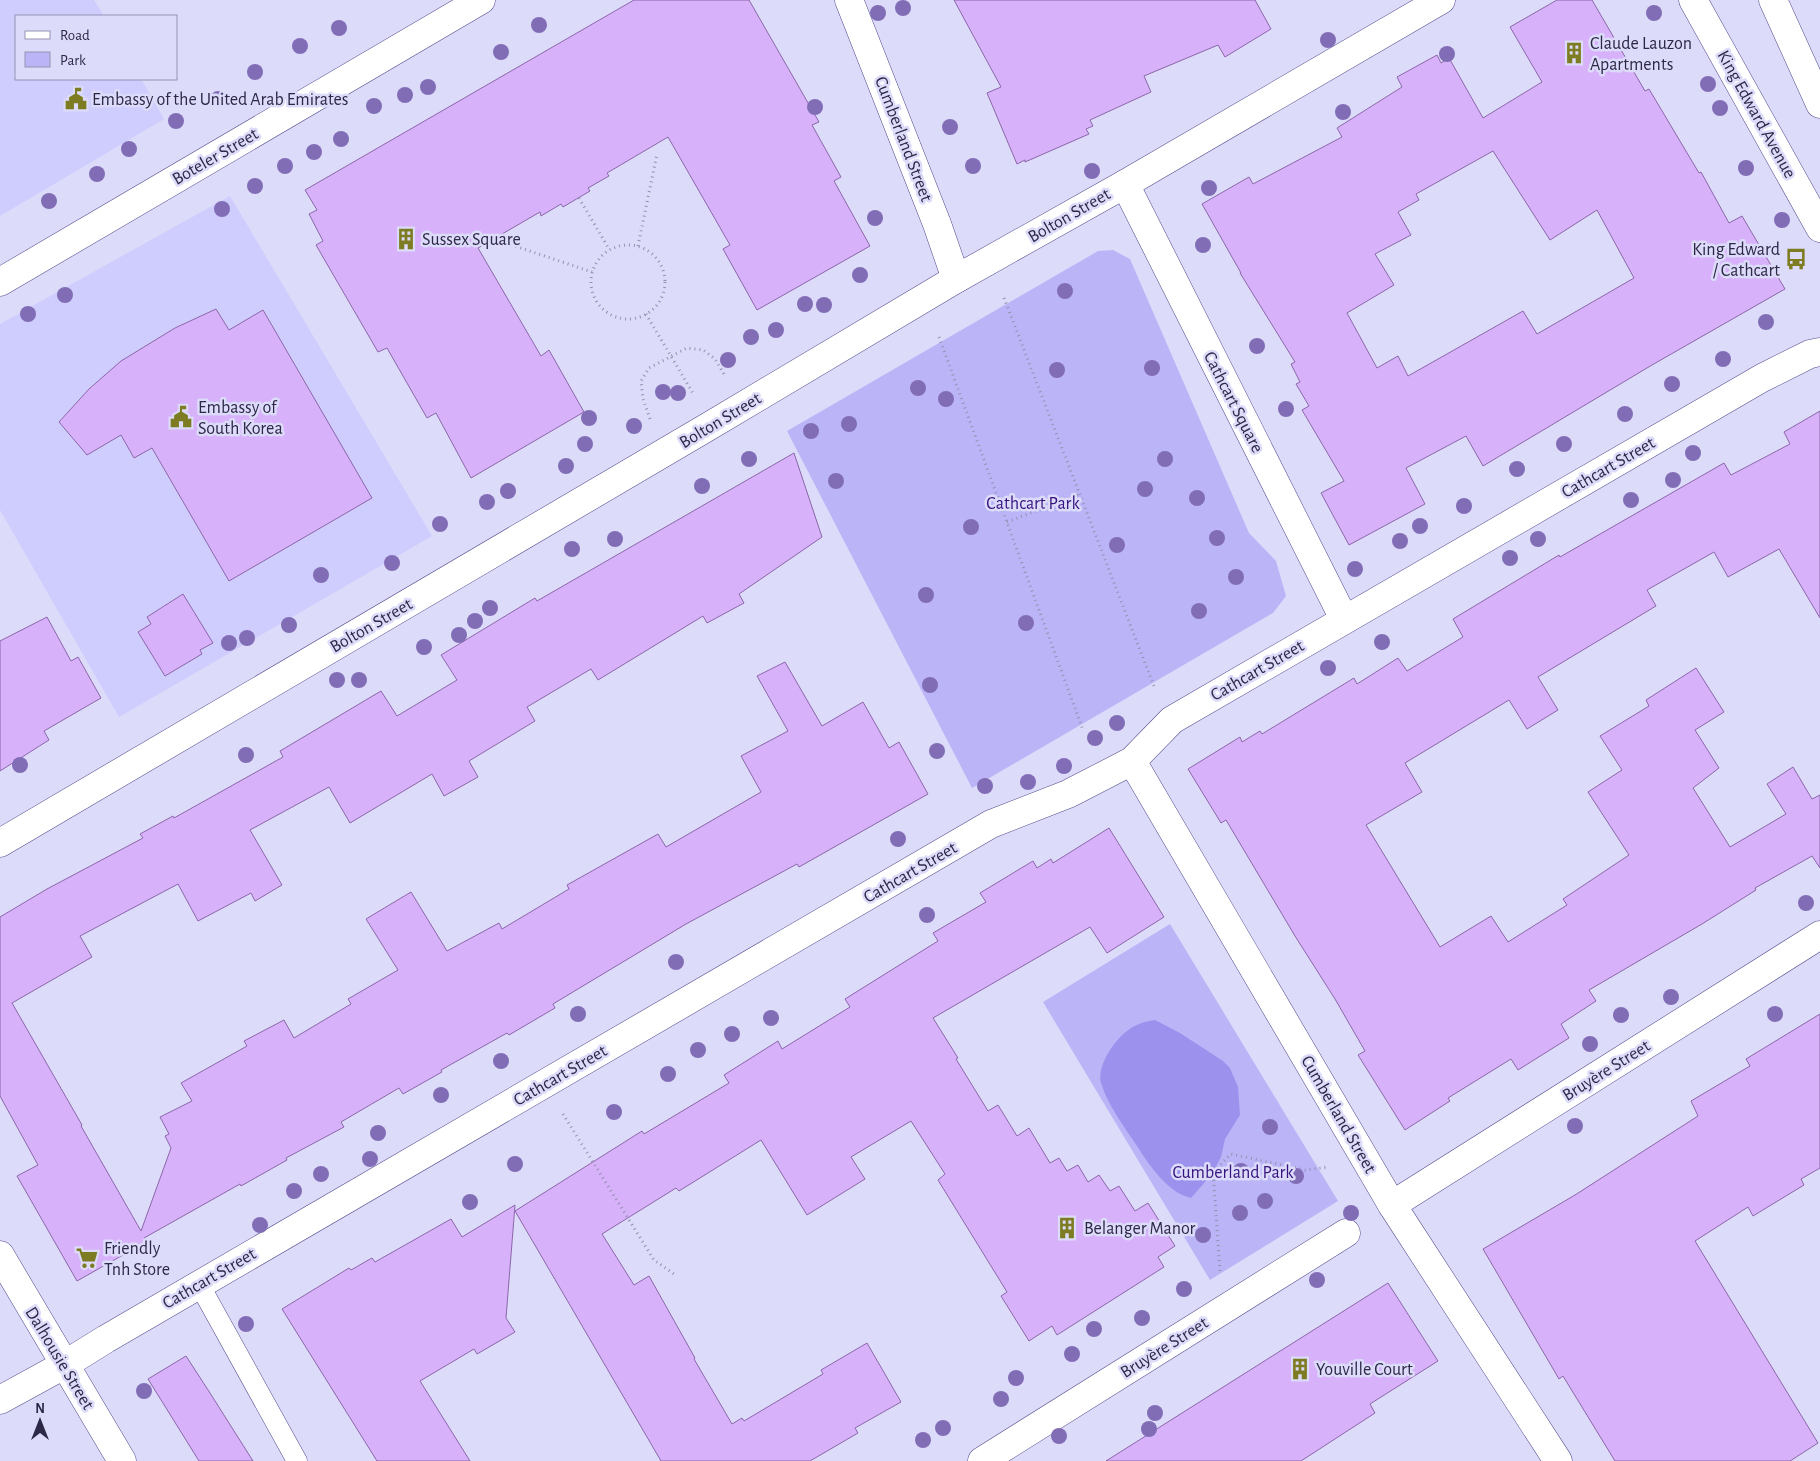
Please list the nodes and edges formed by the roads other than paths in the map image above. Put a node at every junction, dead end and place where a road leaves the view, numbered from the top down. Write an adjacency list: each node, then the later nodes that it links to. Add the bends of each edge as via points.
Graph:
1 (481, 0): 10 (main road, Boteler Street)
2 (849, 0): 9 (main road, Cumberland Street)
3 (1441, 0): 7 (main road, Bolton Street)
4 (1693, 0): 8 (main road, King Edward Avenue)
5 (1773, 0): 6 (main road)
6 (1820, 104)
7 (1125, 184): 9 (main road, Bolton Street); 12 (main road, Cathcart Square)
8 (1820, 228)
9 (956, 279): 14 (main road, Bolton Street)
10 (0, 282)
11 (1820, 352): 12 (main road, Cathcart Street, via 1762,378)
12 (1344, 620): 13 (main road, Cathcart Street, via 1172,720)
13 (1132, 761): 16 (main road, Cumberland Street); 19 (main road, Cathcart Street, via 1068,794 991,824)
14 (0, 843)
15 (1820, 935): 16 (main road, Bruyère Street)
16 (1392, 1205): 25 (main road, Cumberland Street)
17 (1346, 1233): 24 (main road, Bruyère Street)
18 (0, 1255): 20 (main road, Dalhousie Street)
19 (199, 1284): 20 (main road, Cathcart Street); 23 (lane)
20 (64, 1365): 21 (main road, Cathcart Street); 22 (main road, Dalhousie Street)
21 (0, 1400)
22 (122, 1461)
23 (297, 1461)
24 (982, 1461)
25 (1558, 1461)

